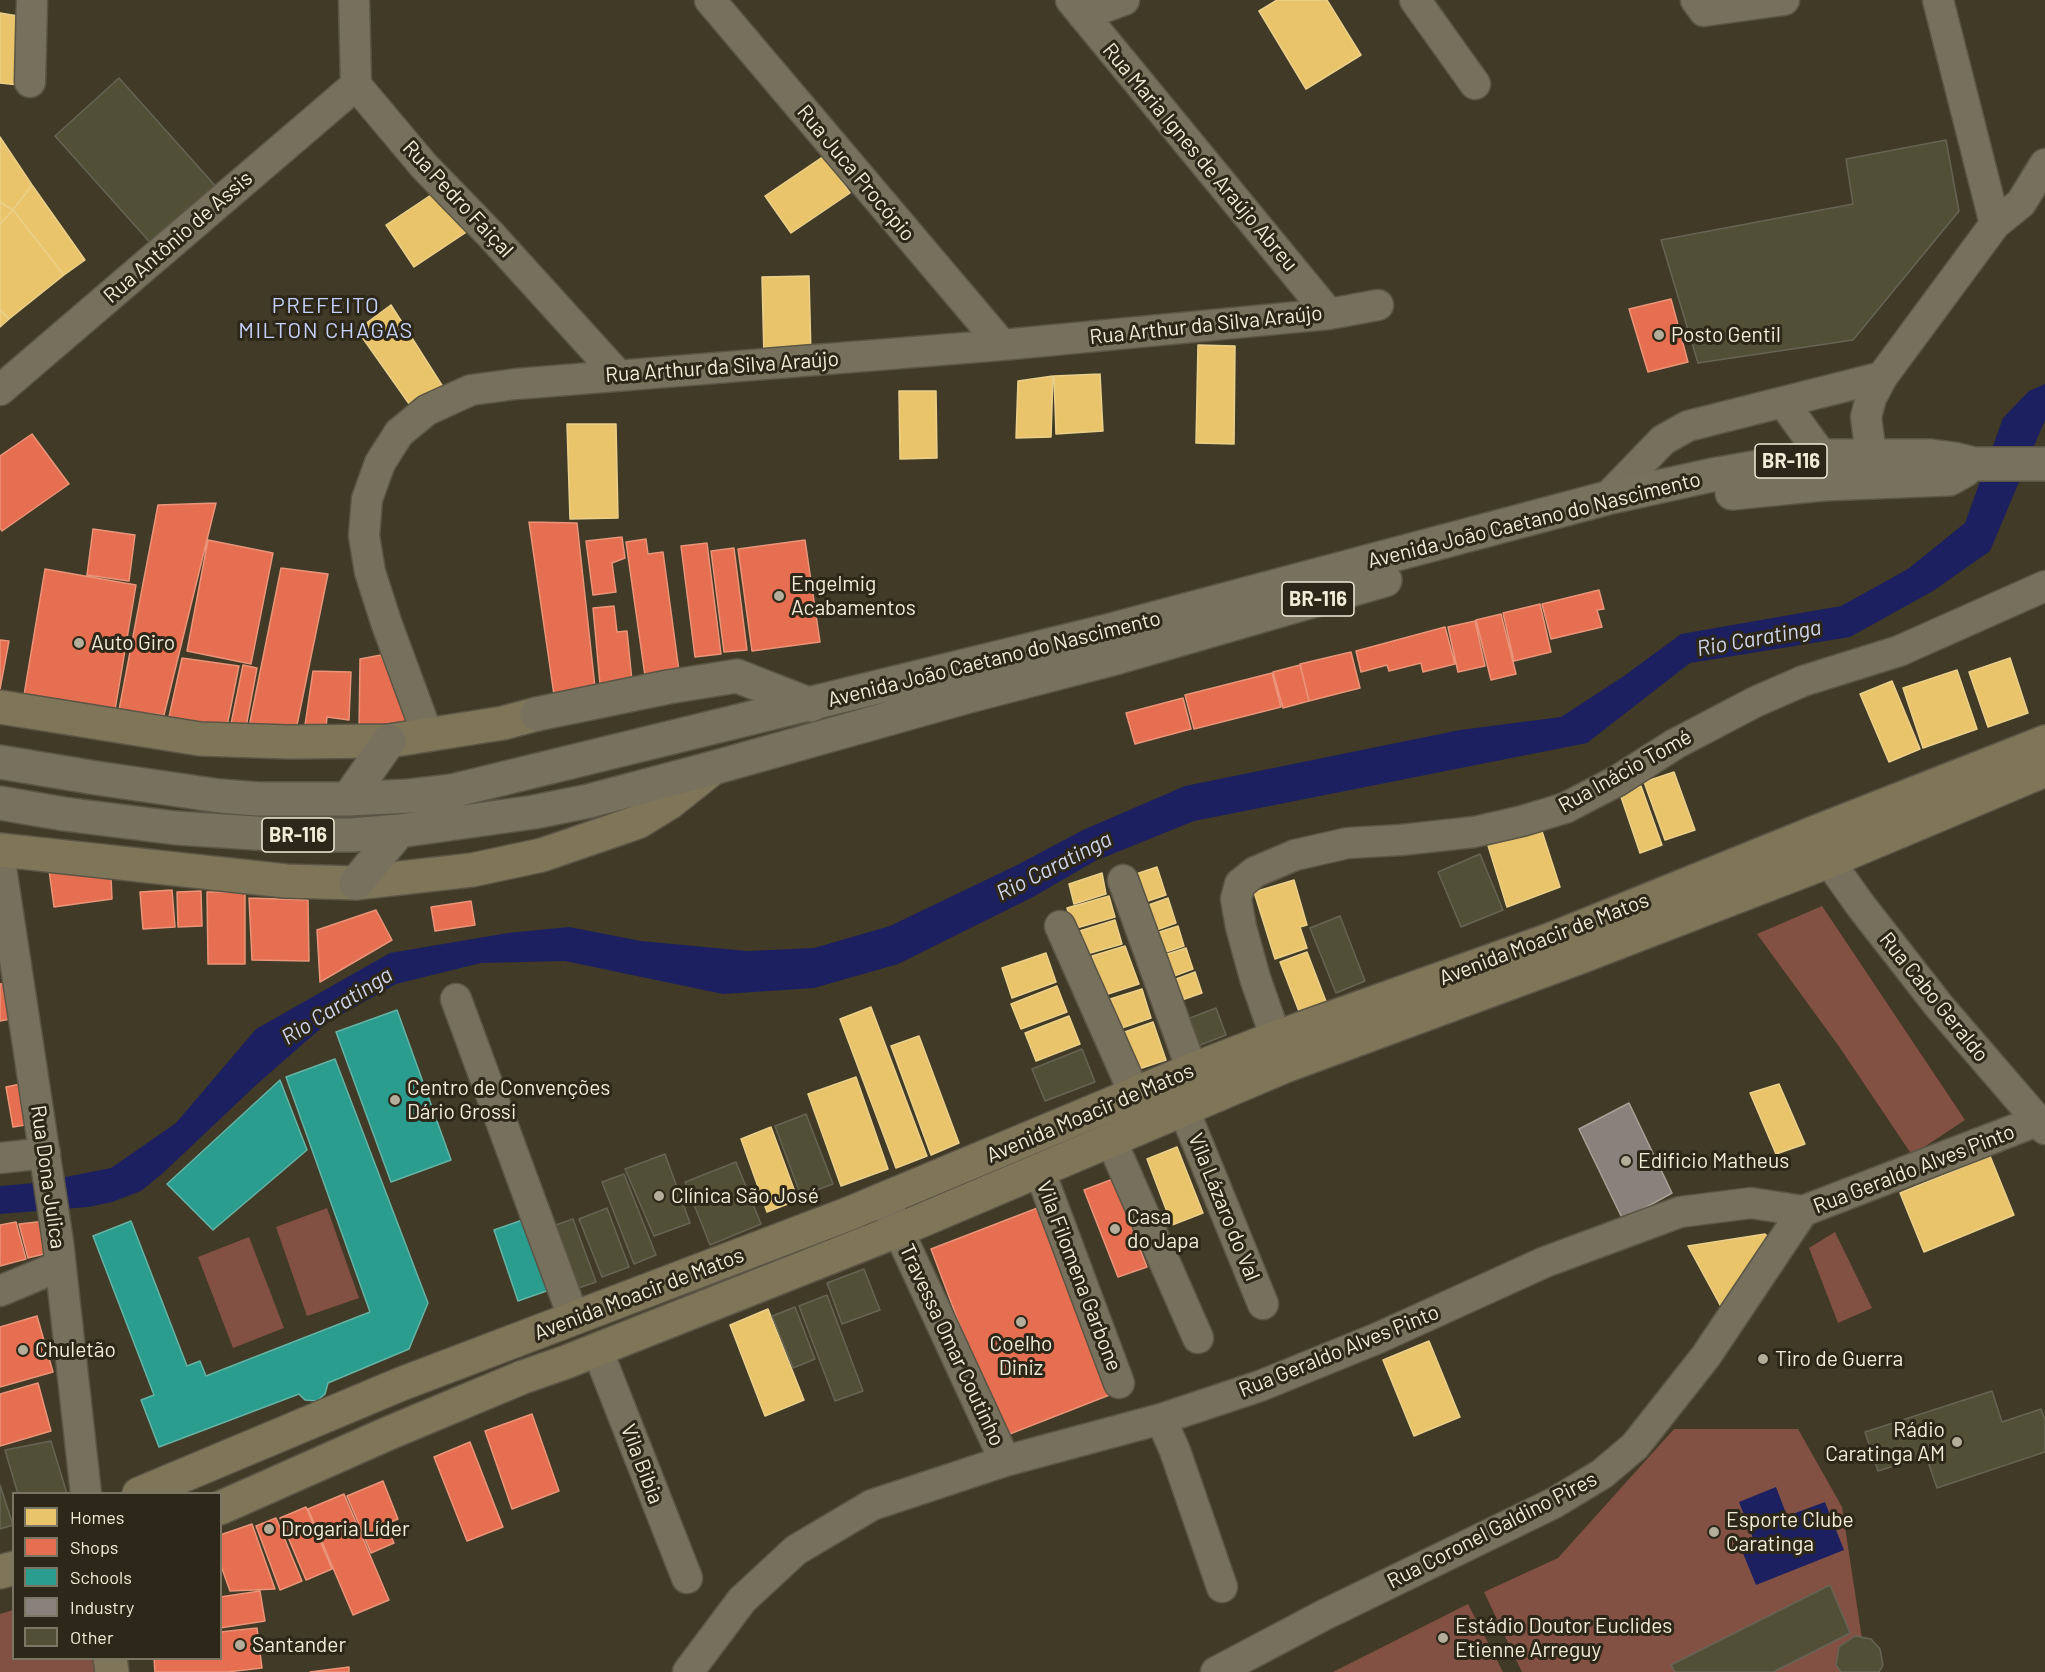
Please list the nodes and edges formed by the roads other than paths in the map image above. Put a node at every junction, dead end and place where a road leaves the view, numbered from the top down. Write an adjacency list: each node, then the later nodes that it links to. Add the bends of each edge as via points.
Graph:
1 (32, 0): 10 (street)
2 (354, 0): 12 (street)
3 (710, 0): 18 (street, Rua Juca Procópio)
4 (1124, 0): 9 (street)
5 (1415, 0): 11 (street)
6 (1784, 0): 8 (street)
7 (1938, 0): 15 (street)
8 (1700, 5)
9 (1077, 7): 17 (street, Rua Maria Ignes de Araújo Abreu)
10 (30, 82)
11 (1475, 84)
12 (356, 85): 19 (street, Rua Pedro Faiçal, via 424,166); 21 (street, Rua Antônio de Assis)
13 (2045, 164): 14 (street)
14 (2033, 201): 15 (street)
15 (1995, 224): 20 (street)
16 (1378, 305): 17 (street, Rua Arthur da Silva Araújo)
17 (1329, 314): 18 (street, Rua Arthur da Silva Araújo)
18 (1002, 345): 19 (street, Rua Arthur da Silva Araújo)
19 (618, 375): 32 (street, Rua Arthur da Silva Araújo, via 471,390 427,410 399,433 380,463 367,499 364,536 370,572)
20 (1882, 377): 22 (street); 23 (street, via 1870,398 1866,417)
21 (0, 390)
22 (1783, 402): 24 (street); 27 (street, via 1703,420 1672,434)
23 (1871, 455): 24 (highway, Avenida João Caetano do Nascimento / BR-116); 26 (highway, Avenida João Caetano do Nascimento / BR-116)
24 (1822, 456): 27 (highway, Avenida João Caetano do Nascimento / BR-116)
25 (2043, 464): 26 (highway, Avenida João Caetano do Nascimento / BR-116, via 1974,464 1949,479)
26 (1931, 468): 37 (highway, Avenida João Caetano do Nascimento / BR-116, via 1660,504)
27 (1607, 498): 29 (highway, Avenida João Caetano do Nascimento / BR-116)
28 (2045, 586): 50 (street, Rua Inácio Tomé, via 1899,651 1803,681 1755,702 1565,808 1474,832 1348,843 1295,855 1255,872 1240,884 1236,899)
29 (812, 705): 31 (highway, via 737,676); 35 (highway, Avenida João Caetano do Nascimento / BR-116)
30 (6, 708): 33 (main road, via 200,739)
31 (537, 714): 32 (main road); 35 (highway, via 565,736)
32 (428, 736): 33 (main road)
33 (389, 741): 39 (highway)
34 (2045, 742): 43 (main road, Avenida Moacir de Matos)
35 (575, 760): 39 (highway, Avenida João Caetano do Nascimento / BR-116, via 452,791); 40 (highway)
36 (4, 763): 39 (highway, Avenida João Caetano do Nascimento / BR-116, via 220,796)
37 (713, 768): 40 (highway, Avenida João Caetano do Nascimento / BR-116); 47 (main road, Avenida João Caetano do Nascimento, via 638,822 542,855 472,870)
38 (2045, 770): 43 (main road, Avenida Moacir de Matos)
39 (348, 799)
40 (588, 801): 42 (highway, Avenida João Caetano do Nascimento / BR-116)
41 (3, 803): 42 (highway, Avenida João Caetano do Nascimento / BR-116, via 176,828 286,835)
42 (399, 831): 47 (highway)
43 (1822, 846): 50 (main road, Avenida Moacir de Matos, via 1552,939); 54 (street, Rua Cabo Geraldo, via 1939,1006)
44 (0, 850): 47 (main road, Avenida João Caetano do Nascimento, via 286,881)
45 (0, 861): 57 (street, Rua Dona Julica)
46 (1123, 880): 51 (street)
47 (356, 884)
48 (1060, 926): 52 (street)
49 (456, 999): 65 (street)
50 (1280, 1052): 51 (main road, Avenida Moacir de Matos); 53 (main road, Avenida Moacir de Matos)
51 (1192, 1070): 52 (main road, Avenida Moacir de Matos)
52 (1135, 1095): 59 (main road, Avenida Moacir de Matos)
53 (1184, 1110): 55 (main road, Avenida Moacir de Matos); 64 (street, Vila Lázaro do Val)
54 (2041, 1125): 60 (street, Rua Geraldo Alves Pinto)
55 (1111, 1140): 58 (main road, Avenida Moacir de Matos); 66 (street)
56 (0, 1158): 57 (street)
57 (47, 1161): 62 (street, Rua Dona Julica)
58 (1039, 1169): 61 (main road, Avenida Moacir de Matos); 70 (street, Vila Filomena Garbone)
59 (883, 1199): 61 (street, Travessa Omar Coutinho); 65 (main road, Avenida Moacir de Matos)
60 (1803, 1211): 71 (street, Rua Geraldo Alves Pinto, via 1751,1203 1680,1212 1545,1262 1378,1338 1260,1386); 79 (street, Rua Coronel Galdino Pires, via 1706,1356 1635,1446 1602,1474 1554,1503)
61 (899, 1230): 68 (main road, Avenida Moacir de Matos); 72 (street, Travessa Omar Coutinho)
62 (59, 1254): 63 (street); 73 (street, Rua Dona Julica)
63 (0, 1291)
64 (1263, 1304)
65 (574, 1319): 67 (main road, Avenida Moacir de Matos)
66 (1198, 1338)
67 (510, 1344): 69 (main road); 74 (main road, Avenida Moacir de Matos, via 401,1384)
68 (597, 1349): 69 (main road, Avenida Moacir de Matos); 76 (street, Vila Bibia)
69 (523, 1377): 75 (main road, Avenida Moacir de Matos)
70 (1119, 1383)
71 (1161, 1419): 72 (street, Rua Geraldo Alves Pinto); 77 (street)
72 (1005, 1461): 78 (street, Rua Geraldo Alves Pinto, via 872,1505 796,1550 742,1600)
73 (86, 1492)
74 (144, 1492)
75 (222, 1507)
76 (687, 1578)
77 (1222, 1587)
78 (688, 1672)
79 (1216, 1672)

